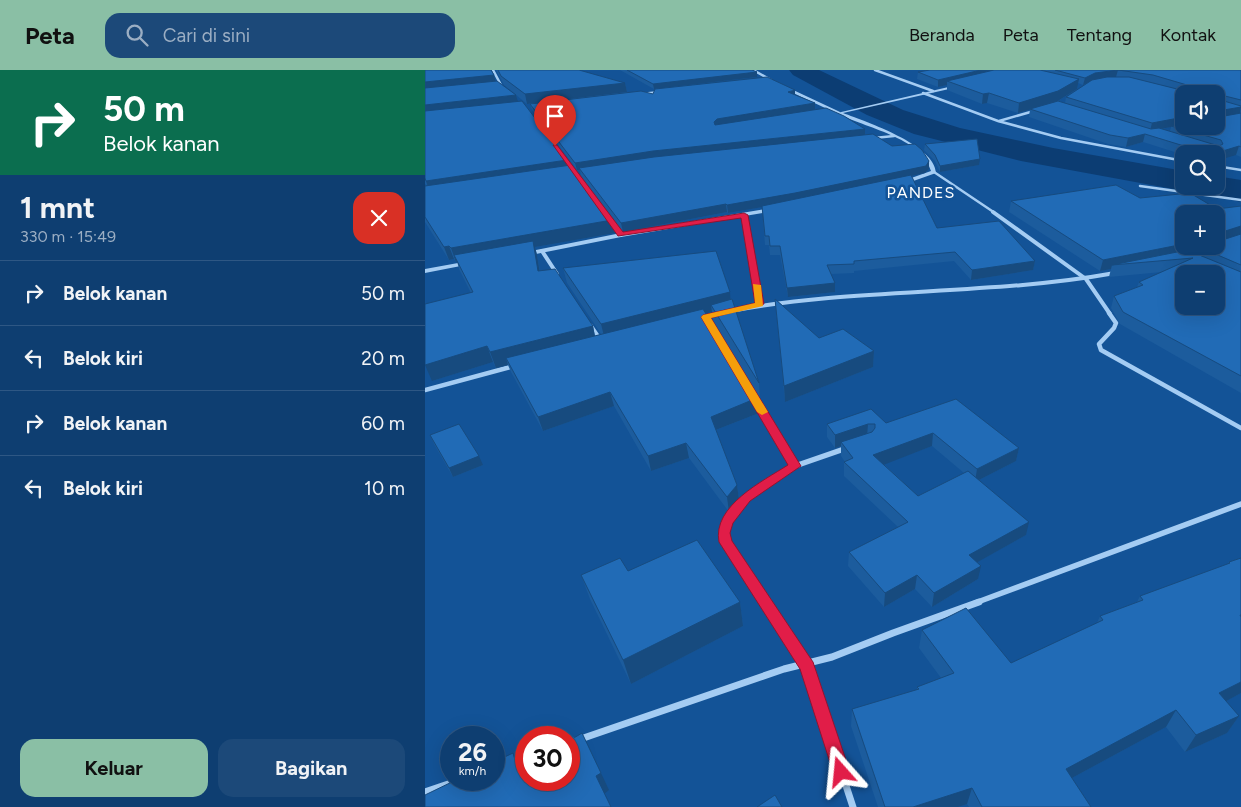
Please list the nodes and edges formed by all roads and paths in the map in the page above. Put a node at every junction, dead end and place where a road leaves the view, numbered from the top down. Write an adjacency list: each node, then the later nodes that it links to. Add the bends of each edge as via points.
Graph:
1 (493, 70): 11 (street)
2 (753, 70): 4 (street)
3 (875, 70): 10 (street)
4 (770, 79): 5 (street); 6 (street)
5 (760, 80)
6 (777, 83)
7 (961, 85): 10 (street)
8 (784, 87): 14 (street)
9 (663, 91): 13 (street)
10 (933, 91): 12 (street)
11 (507, 92)
12 (923, 93): 17 (street); 18 (street)
13 (633, 95)
14 (832, 110): 16 (street); 17 (street)
15 (1037, 110): 18 (street)
16 (823, 111)
17 (842, 112): 19 (street)
18 (998, 121): 21 (street, via 1095,146)
19 (894, 136): 20 (street); 24 (street, via 926,156)
20 (867, 139)
21 (1175, 159)
22 (1225, 167): 23 (street)
23 (1241, 170)
24 (934, 172): 25 (street); 37 (street)
25 (899, 184)
26 (1140, 186): 27 (street)
27 (1241, 200)
28 (780, 208): 30 (street)
29 (604, 212): 31 (street)
30 (744, 215): 31 (street); 39 (street)
31 (621, 235): 32 (street)
32 (542, 251): 33 (street); 38 (street)
33 (522, 254)
34 (473, 263): 35 (street)
35 (425, 271)
36 (1121, 272): 37 (street)
37 (1086, 279): 39 (street, via 1028,287 847,295); 46 (street, via 1116,323 1099,344 1101,350)
38 (562, 282)
39 (760, 304): 40 (street)
40 (724, 313)
41 (587, 320): 42 (street, via 602,343)
42 (593, 346)
43 (518, 365): 44 (street)
44 (425, 390)
45 (753, 396): 48 (street)
46 (1241, 428)
47 (854, 446): 48 (street)
48 (795, 466): 50 (street, via 745,498 727,522 724,533 725,542)
49 (1241, 504): 50 (street, via 1043,580 903,628)
50 (807, 667): 51 (street, via 784,669); 54 (street)
51 (580, 739)
52 (440, 787): 53 (street)
53 (425, 792)
54 (853, 807)

